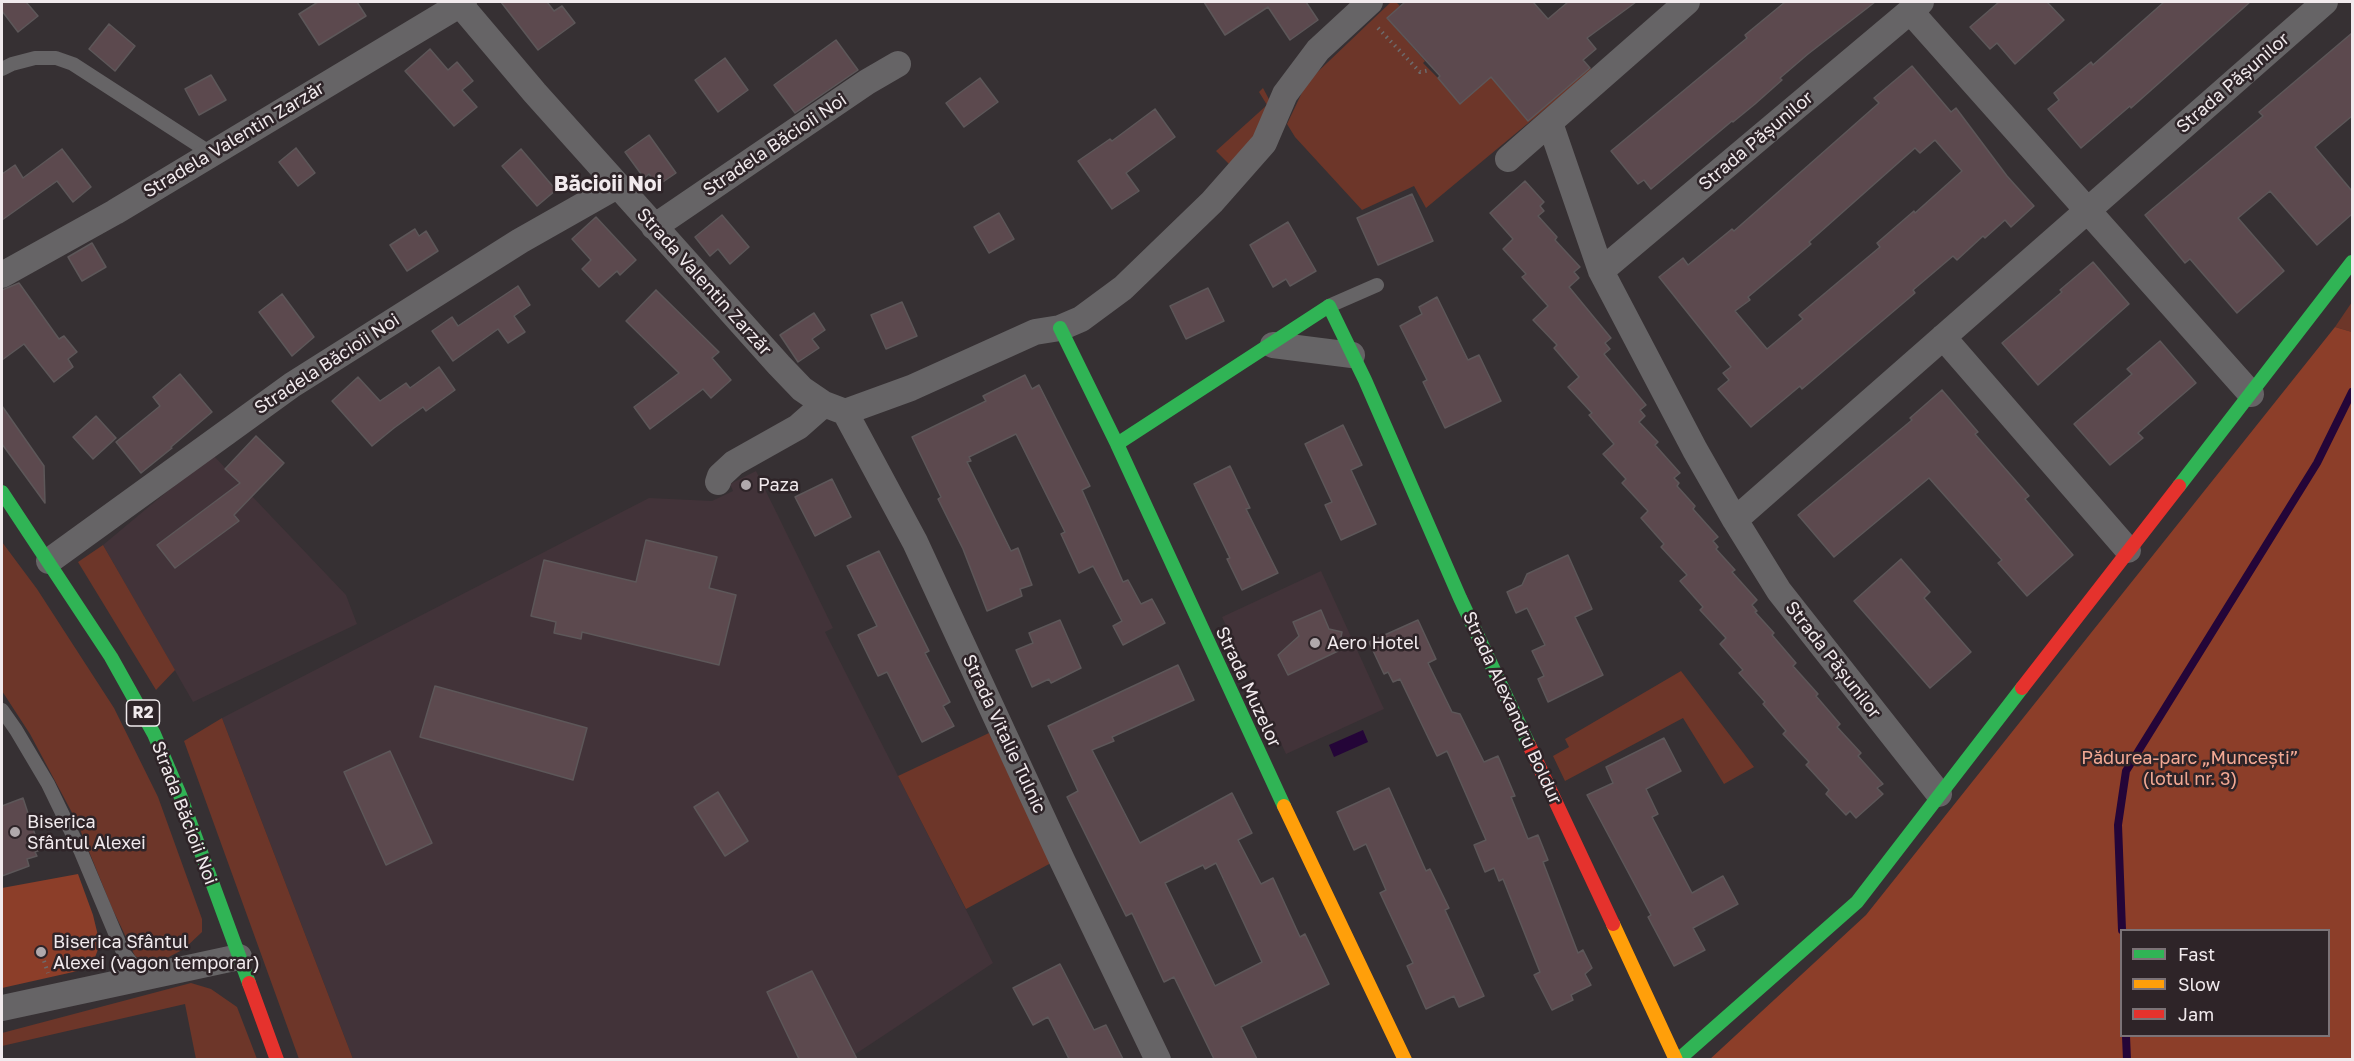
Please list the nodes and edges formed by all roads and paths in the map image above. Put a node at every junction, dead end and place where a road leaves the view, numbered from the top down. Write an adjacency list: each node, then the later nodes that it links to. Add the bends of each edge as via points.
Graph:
1 (461, 2): 10 (street, Stradela Valentin Zarzăr); 12 (street, Strada Valentin Zarzăr)
2 (1687, 2): 9 (street)
3 (2325, 2): 13 (street, Strada Pășunilor)
4 (1365, 6): 8 (path, via 1420,72); 20 (street, via 1318,50 1285,94 1264,143 1212,202 1124,288 1081,319)
5 (1916, 6): 13 (street, Strada Pășunilor); 16 (street, Strada Pășunilor)
6 (898, 64): 14 (street, Stradela Băcioii Noi)
7 (2, 69): 10 (lane, via 35,58 56,58 73,64)
8 (1430, 70)
9 (1550, 123): 11 (street); 16 (street, Strada Pășunilor)
10 (212, 154): 17 (street, Stradela Valentin Zarzăr)
11 (1508, 159)
12 (617, 186): 14 (street, Strada Valentin Zarzăr); 31 (street, Stradela Băcioii Noi, via 520,241 292,385)
13 (2087, 211): 21 (street, Strada Pășunilor); 24 (street, Strada Pășunilor)
14 (654, 227): 25 (street, Strada Valentin Zarzăr, via 802,389)
15 (2352, 262): 24 (street)
16 (1601, 271): 29 (street, Strada Pășunilor)
17 (2, 275)
18 (1377, 285): 19 (lane)
19 (1329, 306): 22 (street); 23 (street, Strada Alexandru Boldur)
20 (1060, 328): 25 (street, via 1035,332 911,388); 26 (street, Strada Muzelor)
21 (1943, 338): 29 (street, Strada Pășunilor); 30 (street)
22 (1273, 345): 23 (street); 26 (street)
23 (1352, 355): 40 (street, Strada Alexandru Boldur, via 1465,608)
24 (2251, 394): 30 (street)
25 (834, 408): 27 (street, via 734,463); 38 (street, Strada Vitalie Tulnic, via 915,542)
26 (1117, 444): 39 (street, Strada Muzelor)
27 (718, 482)
28 (2, 492): 31 (street, Strada Băcioii Noi / R2)
29 (1735, 520): 33 (street, Strada Pășunilor, via 1779,591)
30 (2128, 550): 33 (street)
31 (49, 561): 34 (street, Strada Băcioii Noi / R2, via 111,657 154,734)
32 (2, 710): 35 (lane, via 48,784 123,952)
33 (1939, 794): 40 (street, via 1857,902)
34 (239, 957): 35 (street); 37 (street, Strada Băcioii Noi / R2)
35 (142, 977): 36 (street)
36 (2, 1008)
37 (277, 1059)
38 (1158, 1059)
39 (1405, 1059)
40 (1677, 1059)

